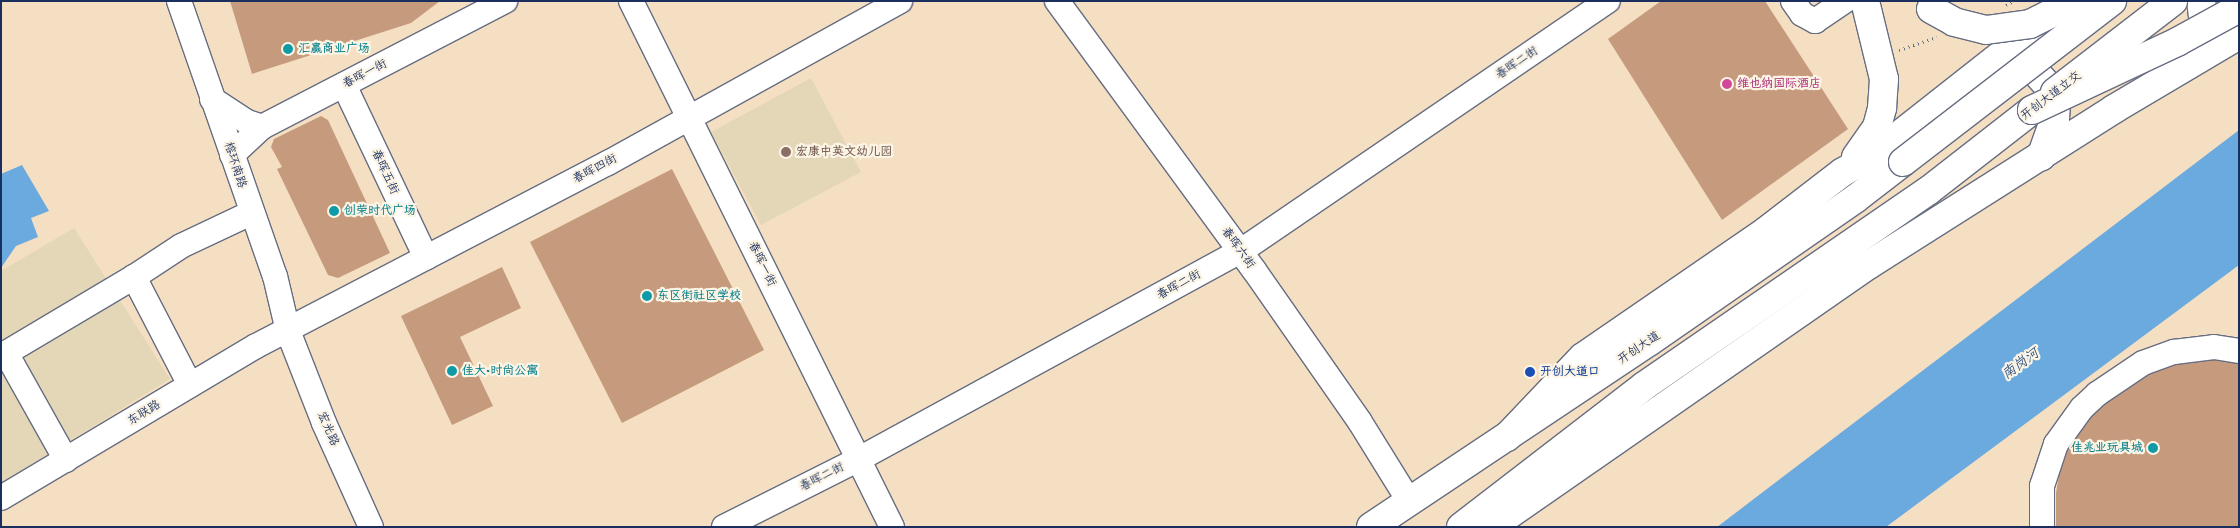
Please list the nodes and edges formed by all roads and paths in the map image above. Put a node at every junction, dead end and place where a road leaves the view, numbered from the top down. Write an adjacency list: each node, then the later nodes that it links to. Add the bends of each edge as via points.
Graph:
1 (179, 1): 23 (street, 榕环南路)
2 (505, 1): 22 (street, 春晖一街)
3 (631, 1): 25 (street, 春晖一街)
4 (900, 1): 25 (street, 春晖四街)
5 (1057, 1): 31 (street, 春晖六街)
6 (1608, 1): 31 (street, 春晖二街)
7 (1793, 1): 8 (street, via 1802,14 1814,21)
8 (1845, 1)
9 (1865, 1): 29 (main road, via 1884,79 1882,108 1877,127)
10 (2004, 1): 16 (path)
11 (2067, 1): 20 (main road)
12 (2076, 1): 17 (main road, bridge, via 2030,24 1994,30 1954,22)
13 (2112, 1): 37 (main road, 开创大道, bridge, via 1855,199)
14 (2173, 1): 24 (main road, 开创大道立交, bridge)
15 (2201, 1): 21 (main road, via 2205,33 2201,46)
16 (2012, 2)
17 (1927, 5)
18 (2239, 8): 24 (main road, bridge, via 2177,42)
19 (2239, 35): 21 (main road)
20 (1996, 60): 28 (main road, via 2023,62 2050,88 2056,104 2055,118); 29 (main road, via 1879,151)
21 (2183, 67): 28 (main road)
22 (344, 85): 26 (street, 春晖一街); 32 (street, 春晖五街)
23 (212, 99): 26 (street, via 247,122); 27 (street, 榕环南路)
24 (2032, 110): 46 (main road, 开创大道立交, via 1928,191 1644,386)
25 (689, 118): 32 (street, 春晖四街); 38 (street, 春晖一街)
26 (262, 127): 27 (street, 春晖一街)
27 (232, 155): 30 (street, 榕环南路)
28 (2041, 157): 47 (main road, via 1870,264)
29 (1843, 172): 37 (main road, via 1766,231 1583,357 1563,374)
30 (251, 213): 33 (street, via 181,246); 34 (street, 榕环南路, via 275,276)
31 (1241, 251): 38 (street, 春晖二街); 41 (street, 春晖六街, via 1360,422)
32 (426, 258): 34 (street, 春晖四街)
33 (134, 277): 36 (street); 39 (street, via 6,353)
34 (288, 330): 36 (street, 东联路); 42 (street, 宏光路, via 324,423)
35 (2239, 352): 48 (street, via 2214,347 2174,352 2143,363 2097,394 2082,408 2056,444 2042,486)
36 (190, 385): 39 (street, 东联路)
37 (1507, 437): 41 (main road, 开创大道)
38 (859, 459): 43 (street, 春晖二街); 44 (street, 春晖一街)
39 (66, 460): 40 (street, 东联路)
40 (1, 498)
41 (1409, 501): 45 (main road, 开创大道)
42 (372, 527)
43 (724, 527)
44 (892, 527)
45 (1371, 527)
46 (1461, 527)
47 (1491, 527)
48 (2042, 527)

